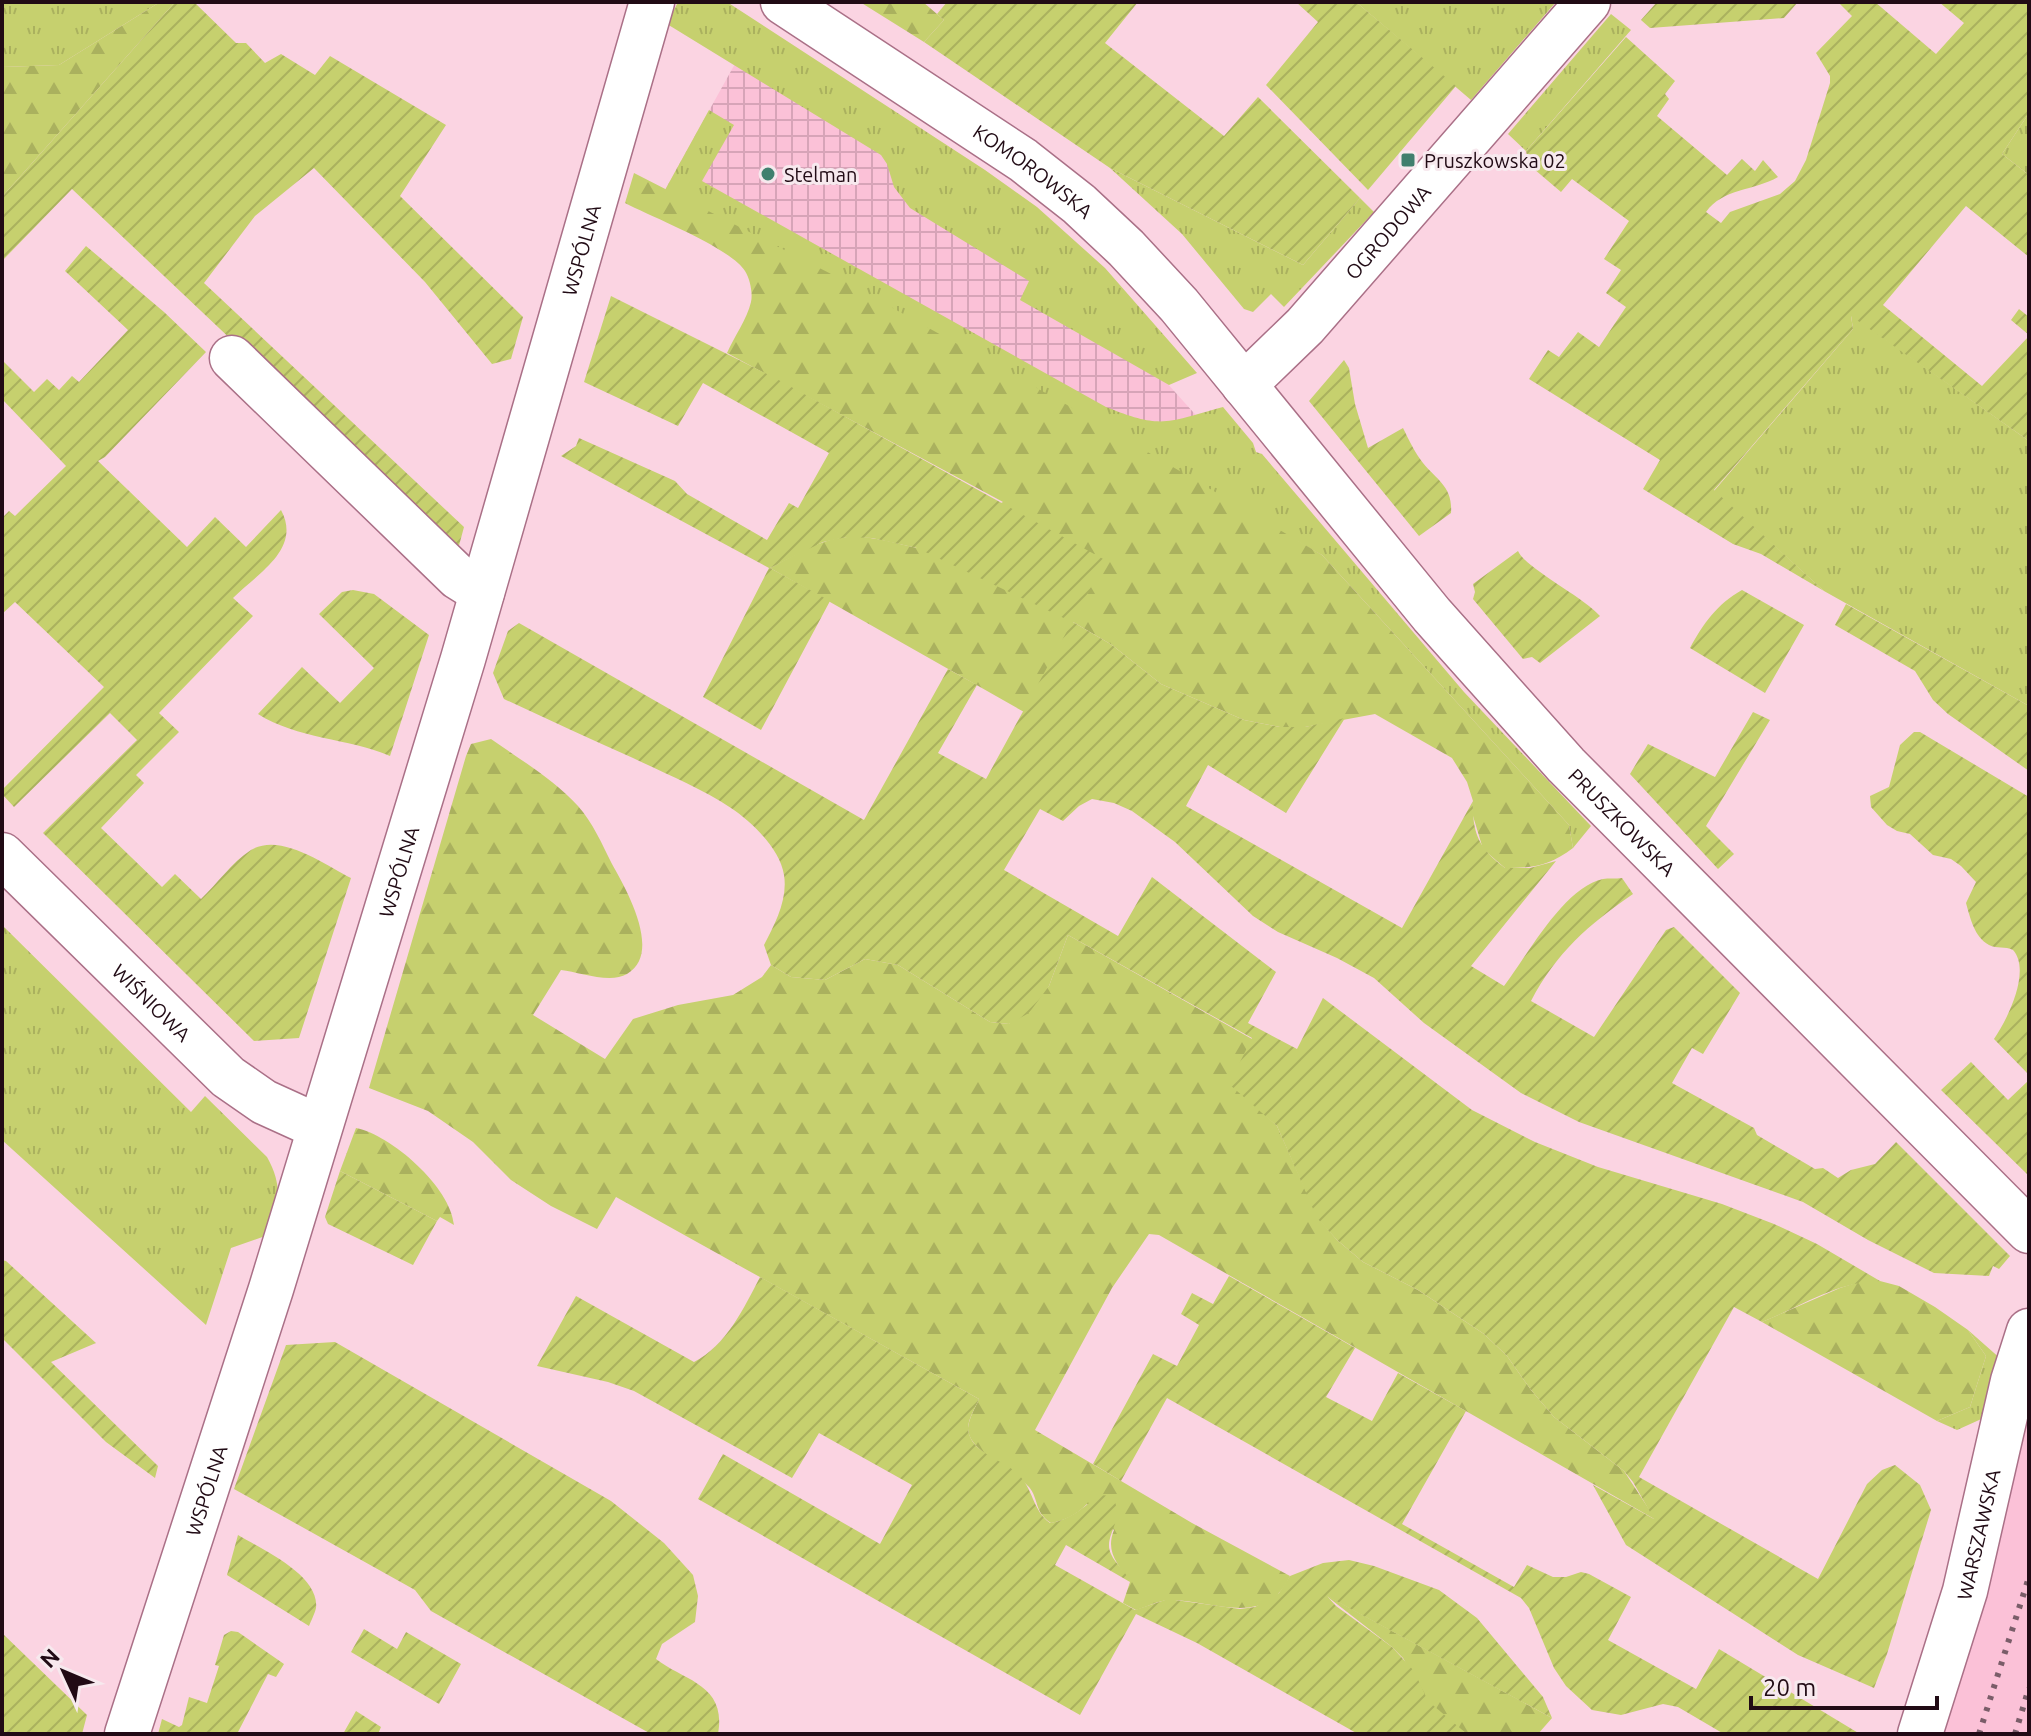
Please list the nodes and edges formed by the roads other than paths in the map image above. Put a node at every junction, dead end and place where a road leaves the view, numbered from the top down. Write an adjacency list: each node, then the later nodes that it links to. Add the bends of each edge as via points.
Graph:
1 (652, 2): 6 (street, WSPÓLNA)
2 (783, 2): 5 (street, KOMOROWSKA, via 1057,185 1149,271)
3 (1588, 2): 5 (street, OGRODOWA, via 1316,314)
4 (232, 358): 6 (street, via 458,577)
5 (1244, 385): 9 (street, PRUSZKOWSKA, via 1432,615 1566,765)
6 (482, 592): 8 (street, WSPÓLNA)
7 (2, 855): 8 (street, WIŚNIOWA, via 228,1077 264,1102)
8 (319, 1127): 11 (street, WSPÓLNA)
9 (2029, 1231)
10 (2029, 1331): 12 (street, WARSZAWSKA, via 1965,1591)
11 (127, 1734)
12 (1920, 1734)

